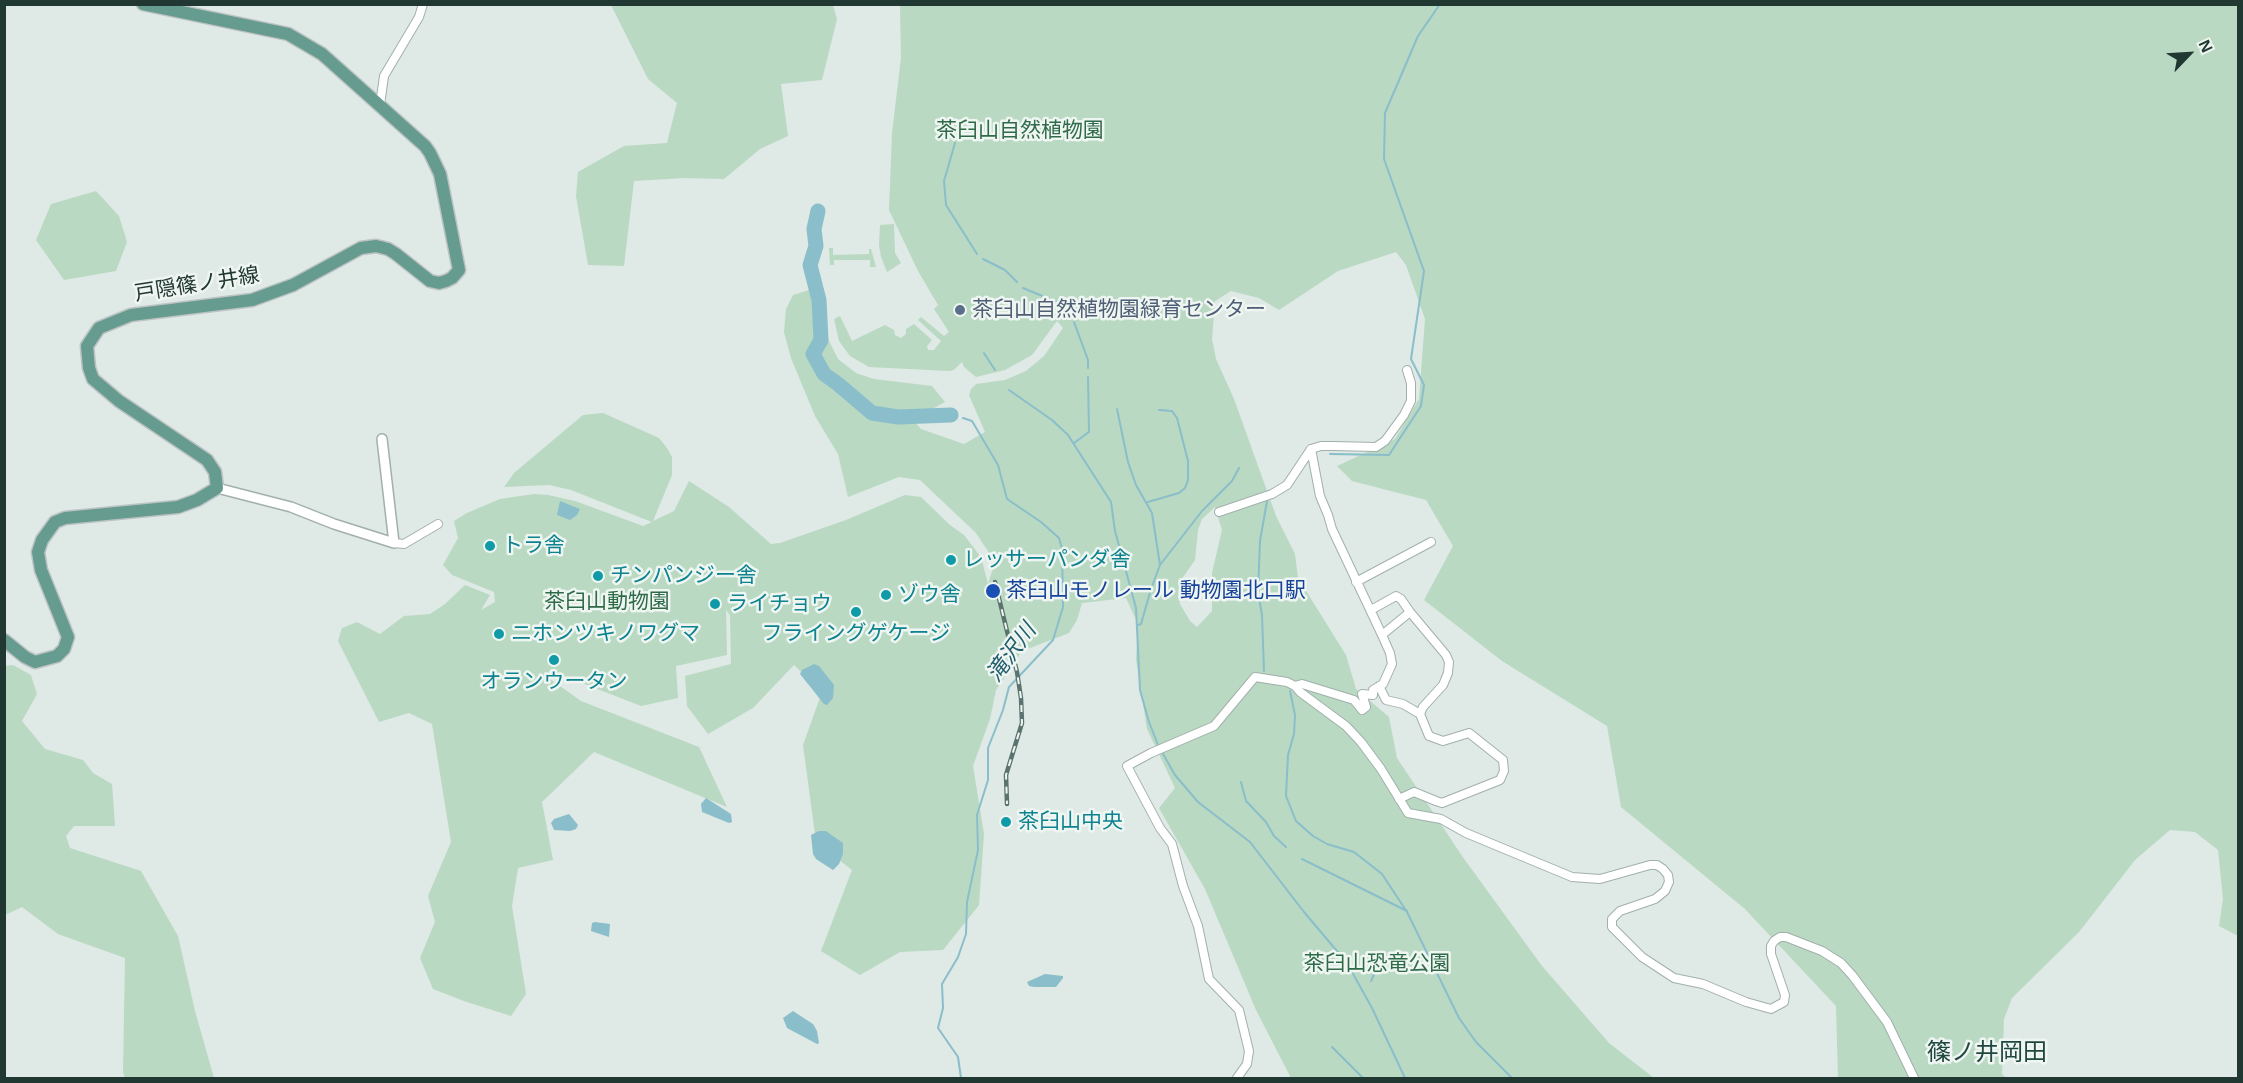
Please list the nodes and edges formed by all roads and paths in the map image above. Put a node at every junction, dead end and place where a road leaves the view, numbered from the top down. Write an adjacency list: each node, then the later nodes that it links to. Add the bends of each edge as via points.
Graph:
1 (143, 4): 3 (main road, 戸隠篠ノ井線, via 288,34 322,54)
2 (423, 4): 3 (street, via 384,76)
3 (380, 105): 7 (main road, 戸隠篠ノ井線, via 425,146 440,174 459,270 452,278 439,283 430,281 388,249 361,248 293,285 252,300 131,315 113,321 99,328 87,346 93,379 118,401 207,460 215,471)
4 (1407, 370): 6 (street, via 1411,401 1385,441 1376,447)
5 (382, 439): 11 (street)
6 (1311, 449): 8 (street, via 1287,485); 12 (street, via 1320,496)
7 (217, 488): 11 (street, via 291,507); 16 (main road, via 178,507 55,522 38,552 41,570 68,636 64,649 57,656 35,662)
8 (1219, 512)
9 (438, 525): 11 (street, via 404,544)
10 (1431, 542): 12 (street)
11 (394, 543)
12 (1356, 582): 13 (street)
13 (1371, 610): 14 (street, via 1396,596); 15 (street)
14 (1410, 612): 15 (street); 19 (street, via 1449,662 1443,685)
15 (1382, 635): 18 (street, via 1392,664)
16 (4, 640)
17 (1295, 686): 18 (street, via 1302,684 1354,700 1362,710 1366,706 1362,694 1373,695); 20 (street, via 1354,734); 21 (street, via 1256,677 1214,726 1127,766 1172,844 1198,926 1209,979 1239,1010 1249,1051 1247,1064)
18 (1379, 686): 19 (street, via 1386,700)
19 (1420, 714): 20 (street, via 1429,736 1443,741 1468,733 1503,759 1504,771 1500,780 1442,803 1414,792)
20 (1399, 799): 22 (street, via 1407,813 1441,819 1572,877 1600,879 1657,865 1668,875 1665,891 1655,899 1620,911 1612,919 1612,927 1642,957 1674,978 1703,984 1770,1009 1784,1002 1785,995 1771,954 1774,941 1786,937 1822,951 1852,975 1887,1022)
21 (1237, 1078)
22 (1914, 1078)

